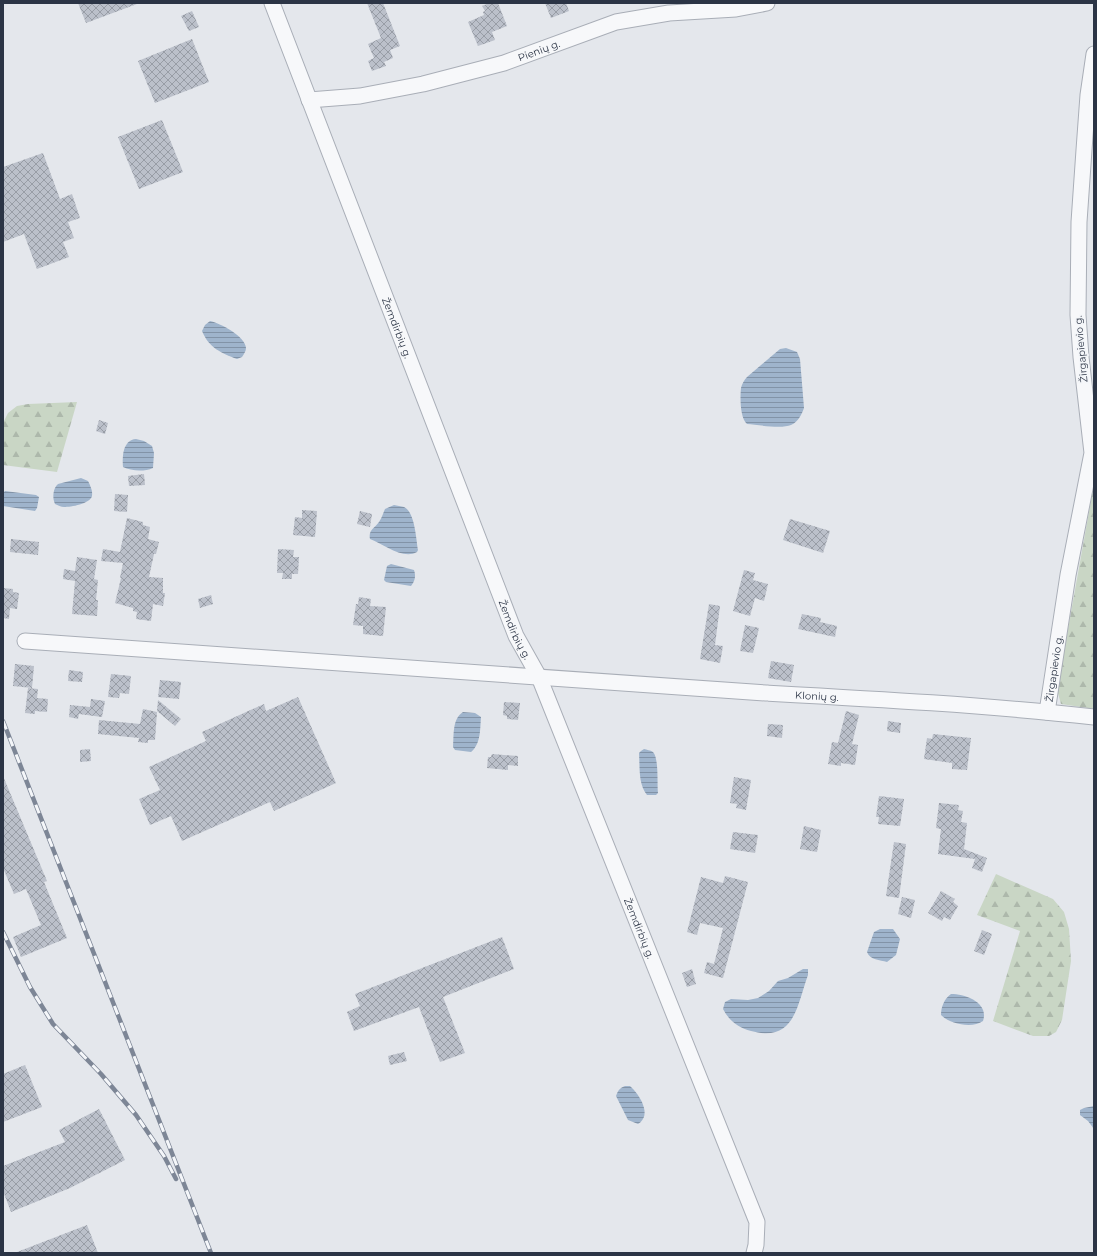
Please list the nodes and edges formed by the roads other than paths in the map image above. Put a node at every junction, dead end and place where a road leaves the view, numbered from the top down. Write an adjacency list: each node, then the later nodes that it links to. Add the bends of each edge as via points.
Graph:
1 (272, 3): 4 (street, Žemdirbių g.)
2 (767, 3): 4 (street, Pienių g., via 736,9 669,13 616,22 504,63 430,82 360,96)
3 (1094, 54): 5 (street, Žirgapievio g., via 1088,95 1079,222 1078,315)
4 (309, 100): 8 (street, Žemdirbių g., via 516,636)
5 (1087, 357): 6 (street, Žirgapievio g.)
6 (1093, 450): 9 (street, Žirgapievio g., via 1068,575)
7 (25, 641): 8 (street, Klonių g.)
8 (539, 677): 9 (street, Klonių g.); 11 (street, Žemdirbių g., via 756,1222)
9 (1047, 712): 10 (street, Klonių g.)
10 (1094, 717)
11 (754, 1253)

